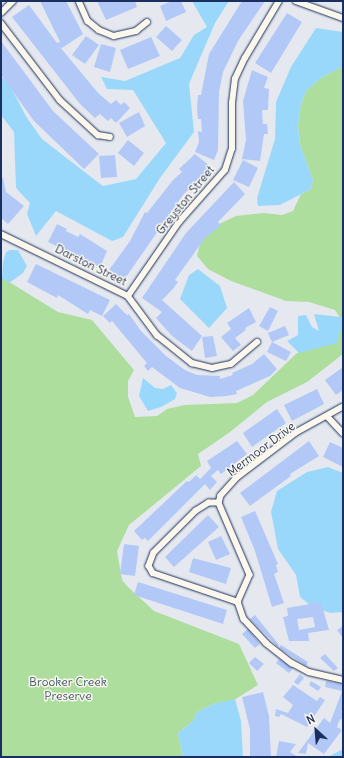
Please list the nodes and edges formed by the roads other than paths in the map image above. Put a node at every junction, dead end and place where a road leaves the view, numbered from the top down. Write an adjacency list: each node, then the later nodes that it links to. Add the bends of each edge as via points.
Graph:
1 (13, 1): 5 (street)
2 (79, 1): 7 (street, via 88,21 99,30 114,36 136,31)
3 (279, 1): 11 (street, Greyston Street, via 235,79 232,149 225,170 179,222)
4 (296, 1): 6 (street)
5 (1, 13)
6 (343, 18)
7 (147, 22)
8 (1, 23): 9 (street, via 60,100 98,135)
9 (110, 137)
10 (1, 234): 11 (street, Darston Street)
11 (128, 296): 12 (street, Darston Street, via 157,335 192,363 200,366 212,368 231,364)
12 (257, 342)
13 (343, 407): 14 (street, Mermoor Drive)
14 (328, 418): 15 (street); 16 (street, Mermoor Drive, via 296,433 237,478 221,496)
15 (343, 433)
16 (219, 503): 17 (street, via 250,575); 17 (street, via 209,503 196,511 154,553 149,566 153,573)
17 (238, 602): 18 (street, via 244,619 276,651 309,672)
18 (343, 680)

